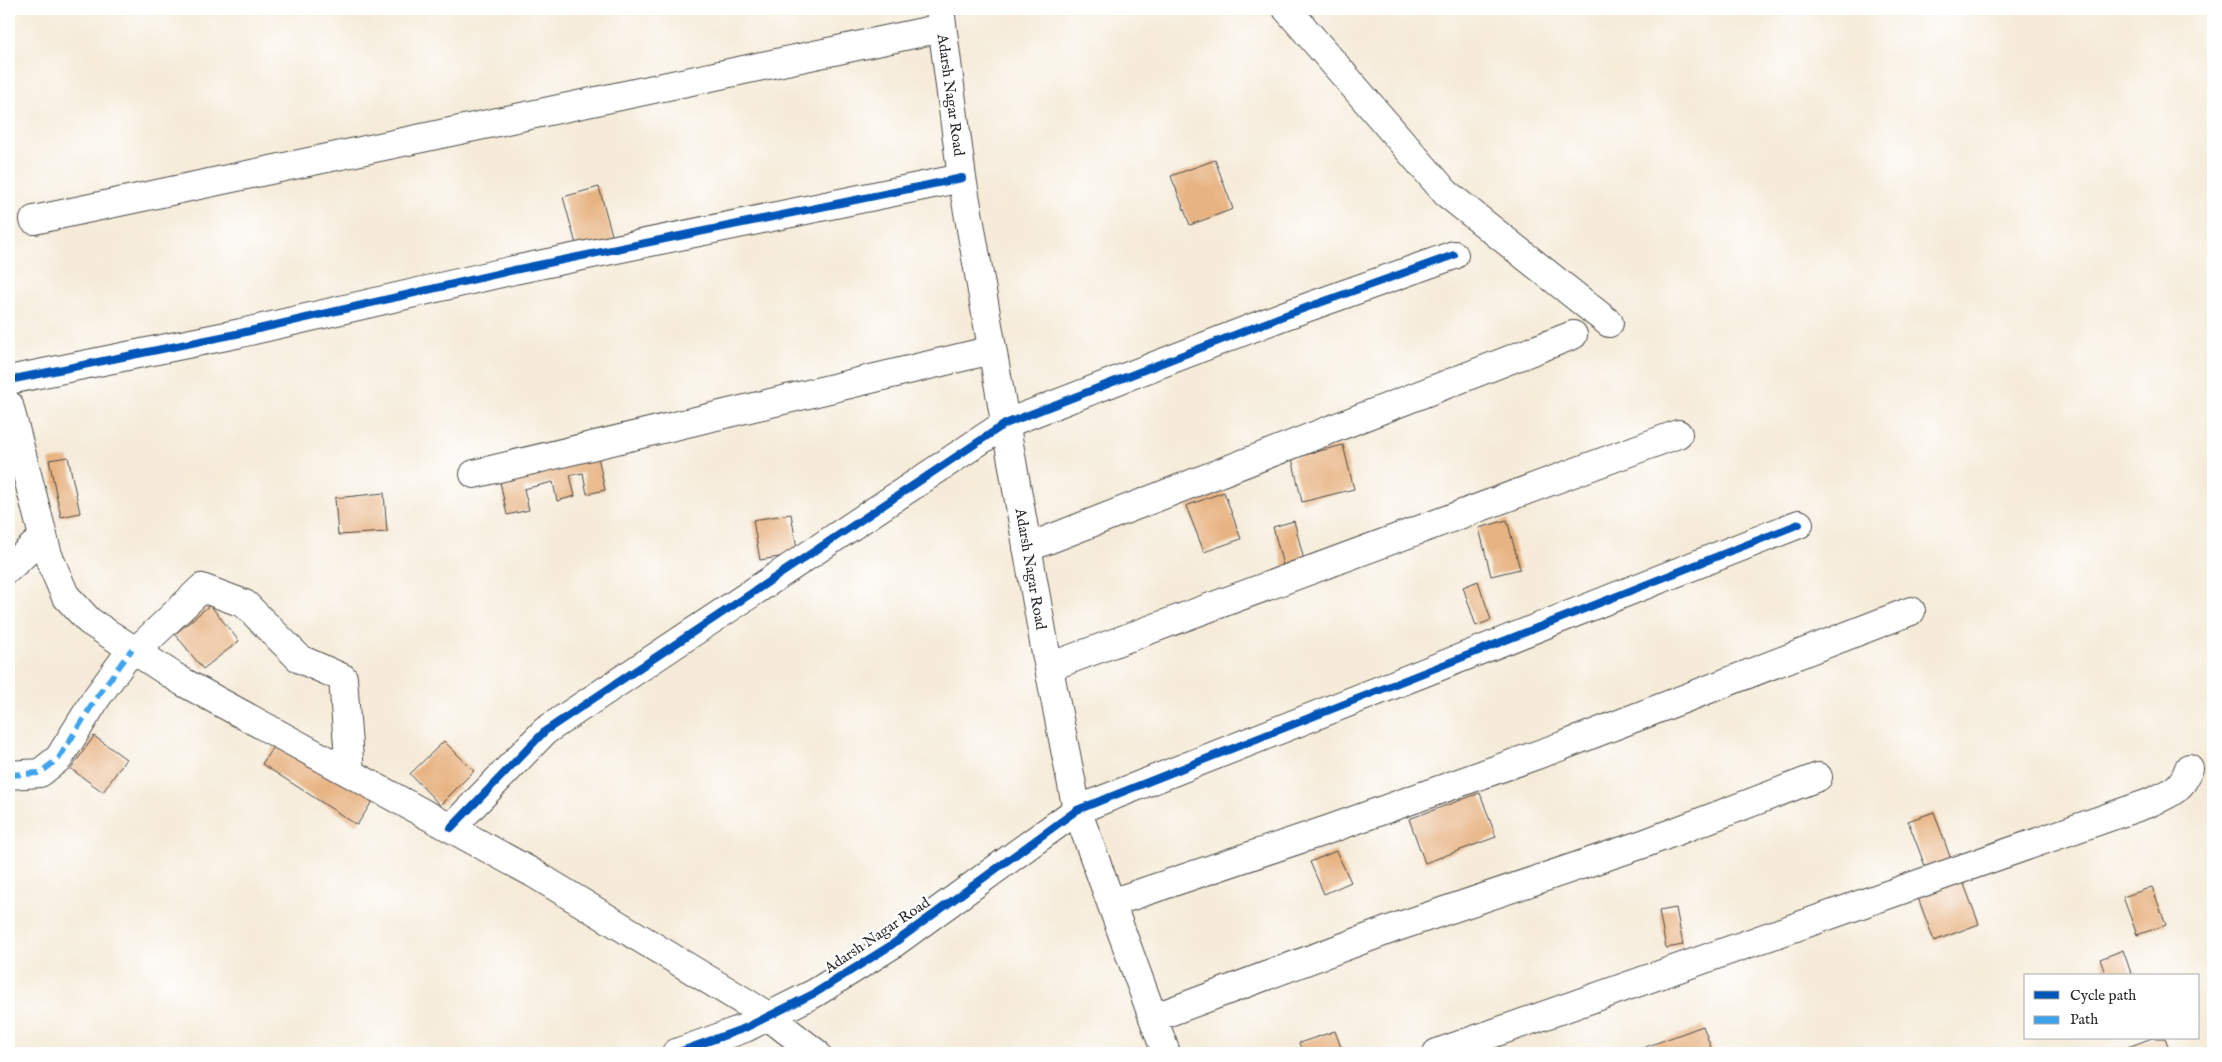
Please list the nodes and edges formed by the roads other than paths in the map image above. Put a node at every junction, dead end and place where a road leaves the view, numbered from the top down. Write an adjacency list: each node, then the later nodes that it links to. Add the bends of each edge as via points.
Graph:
1 (1287, 9): 6 (street, via 1446,193)
2 (941, 19): 3 (street, Adarsh Nagar Road); 4 (street)
3 (962, 178): 8 (street, Adarsh Nagar Road); 9 (street, via 514,270 241,333)
4 (34, 220)
5 (1454, 255): 11 (street, via 1283,316)
6 (1609, 323)
7 (1572, 334): 16 (street)
8 (992, 350): 11 (street, Adarsh Nagar Road); 13 (street)
9 (9, 380)
10 (9, 405): 15 (street)
11 (1005, 424): 16 (street, Adarsh Nagar Road); 26 (street, via 545,730)
12 (1678, 434): 20 (street)
13 (474, 474)
14 (1799, 524): 25 (street)
15 (43, 537): 17 (street); 19 (street, via 65,595 90,621)
16 (1027, 548): 20 (street, Adarsh Nagar Road)
17 (9, 568)
18 (1911, 611): 27 (street, via 1562,746 1330,829)
19 (134, 650): 22 (street, via 183,682); 22 (street, via 202,588 245,604 300,659 343,678); 23 (street, via 97,697 59,758 40,773)
20 (1049, 667): 25 (street, Adarsh Nagar Road)
21 (2189, 768): 33 (street, via 2185,781 2174,791 2150,803)
22 (350, 773): 26 (street)
23 (9, 774)
24 (1818, 777): 29 (street, via 1643,844 1397,927)
25 (1077, 810): 27 (street); 28 (street, Adarsh Nagar Road, via 890,946 815,993)
26 (451, 828): 28 (street, via 534,873)
27 (1111, 902): 29 (street)
28 (768, 1016): 30 (street, Adarsh Nagar Road); 31 (street)
29 (1153, 1018): 32 (street)
30 (676, 1053)
31 (816, 1053)
32 (1166, 1053)
33 (1436, 1053)

